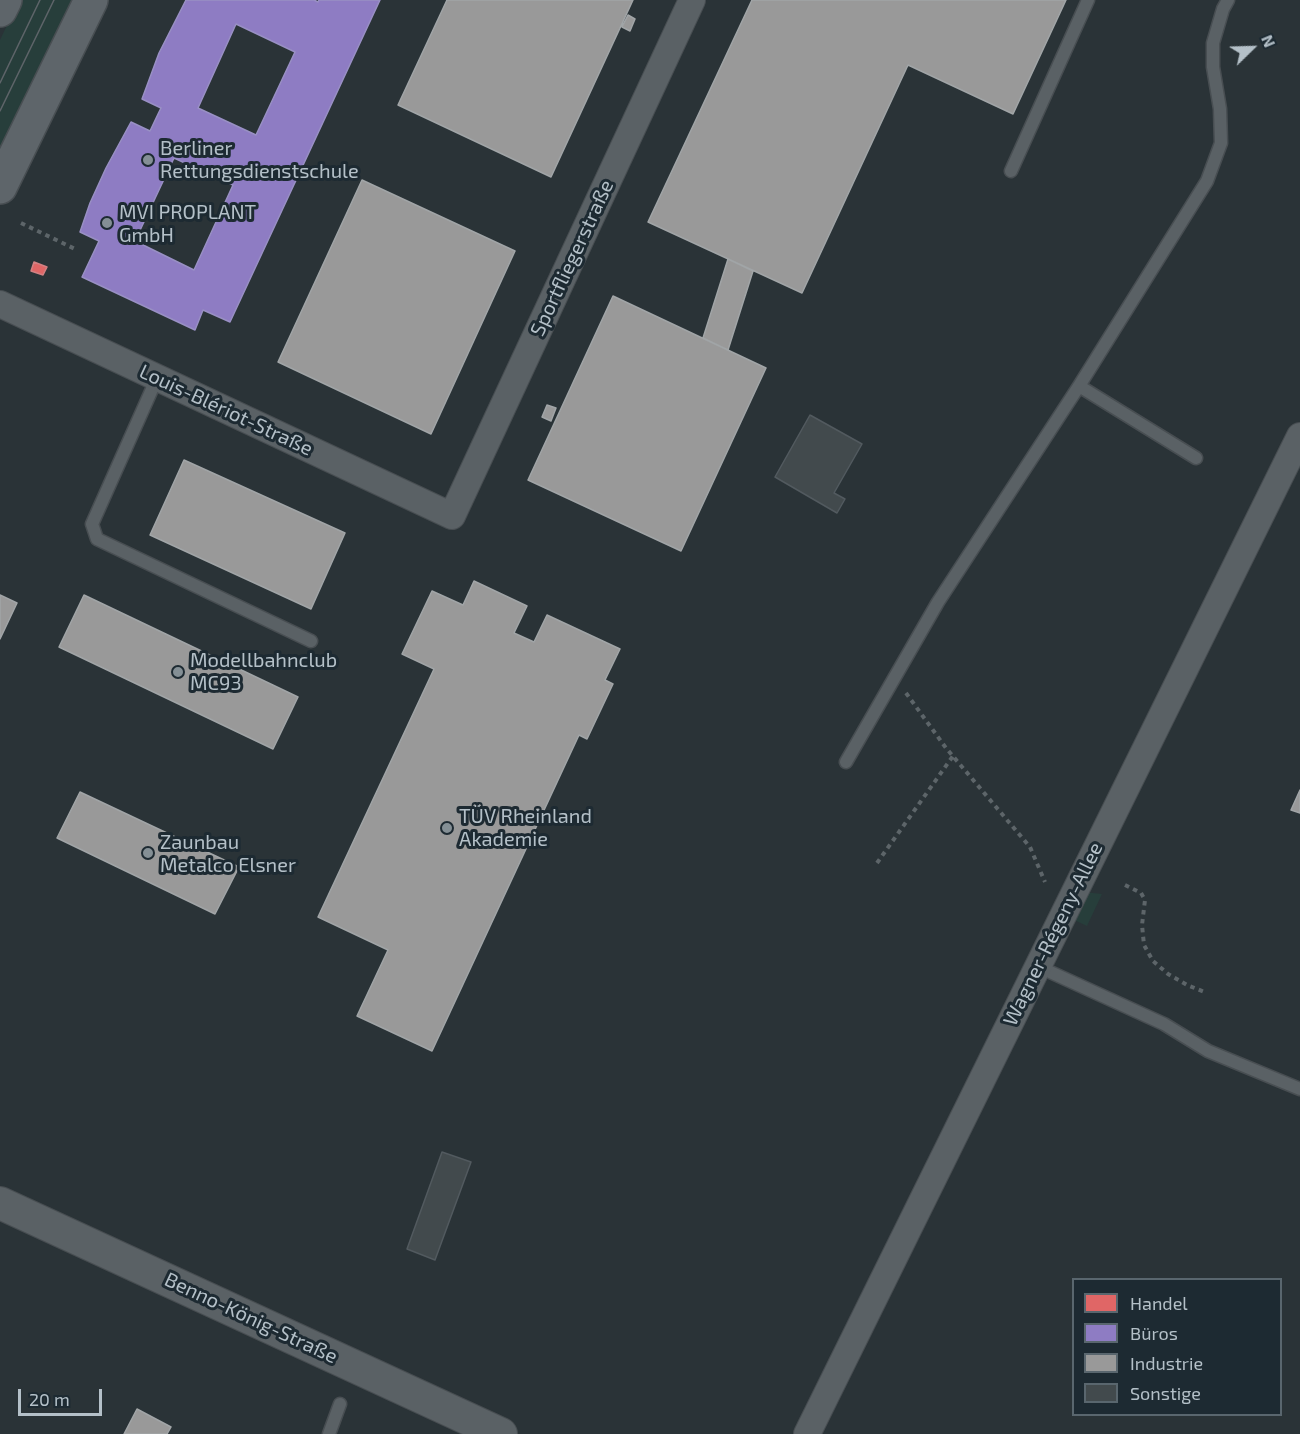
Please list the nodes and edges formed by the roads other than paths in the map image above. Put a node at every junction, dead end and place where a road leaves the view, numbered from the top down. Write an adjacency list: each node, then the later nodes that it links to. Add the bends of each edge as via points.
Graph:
1 (5, 0): 6 (main road)
2 (91, 0): 8 (main road)
3 (692, 0): 14 (street, Sportfliegerstraße)
4 (1088, 0): 7 (lane)
5 (1228, 0): 11 (lane, via 1213,43 1221,143 1207,181)
6 (0, 10)
7 (1011, 171)
8 (0, 187)
9 (0, 304): 10 (street, Louis-Blériot-Straße)
10 (157, 378): 14 (street, Louis-Blériot-Straße); 15 (lane, via 92,524 97,539)
11 (1079, 386): 13 (lane); 16 (lane, via 938,602)
12 (1300, 436): 17 (street, Wagner-Régeny-Allee)
13 (1196, 458)
14 (452, 516)
15 (310, 641)
16 (846, 762)
17 (1037, 966): 18 (lane, via 1164,1024 1208,1051); 23 (street, Wagner-Régeny-Allee)
18 (1300, 1089)
19 (0, 1203): 22 (street, Benno-König-Straße)
20 (340, 1404): 21 (lane)
21 (329, 1434)
22 (501, 1434)
23 (807, 1434)

